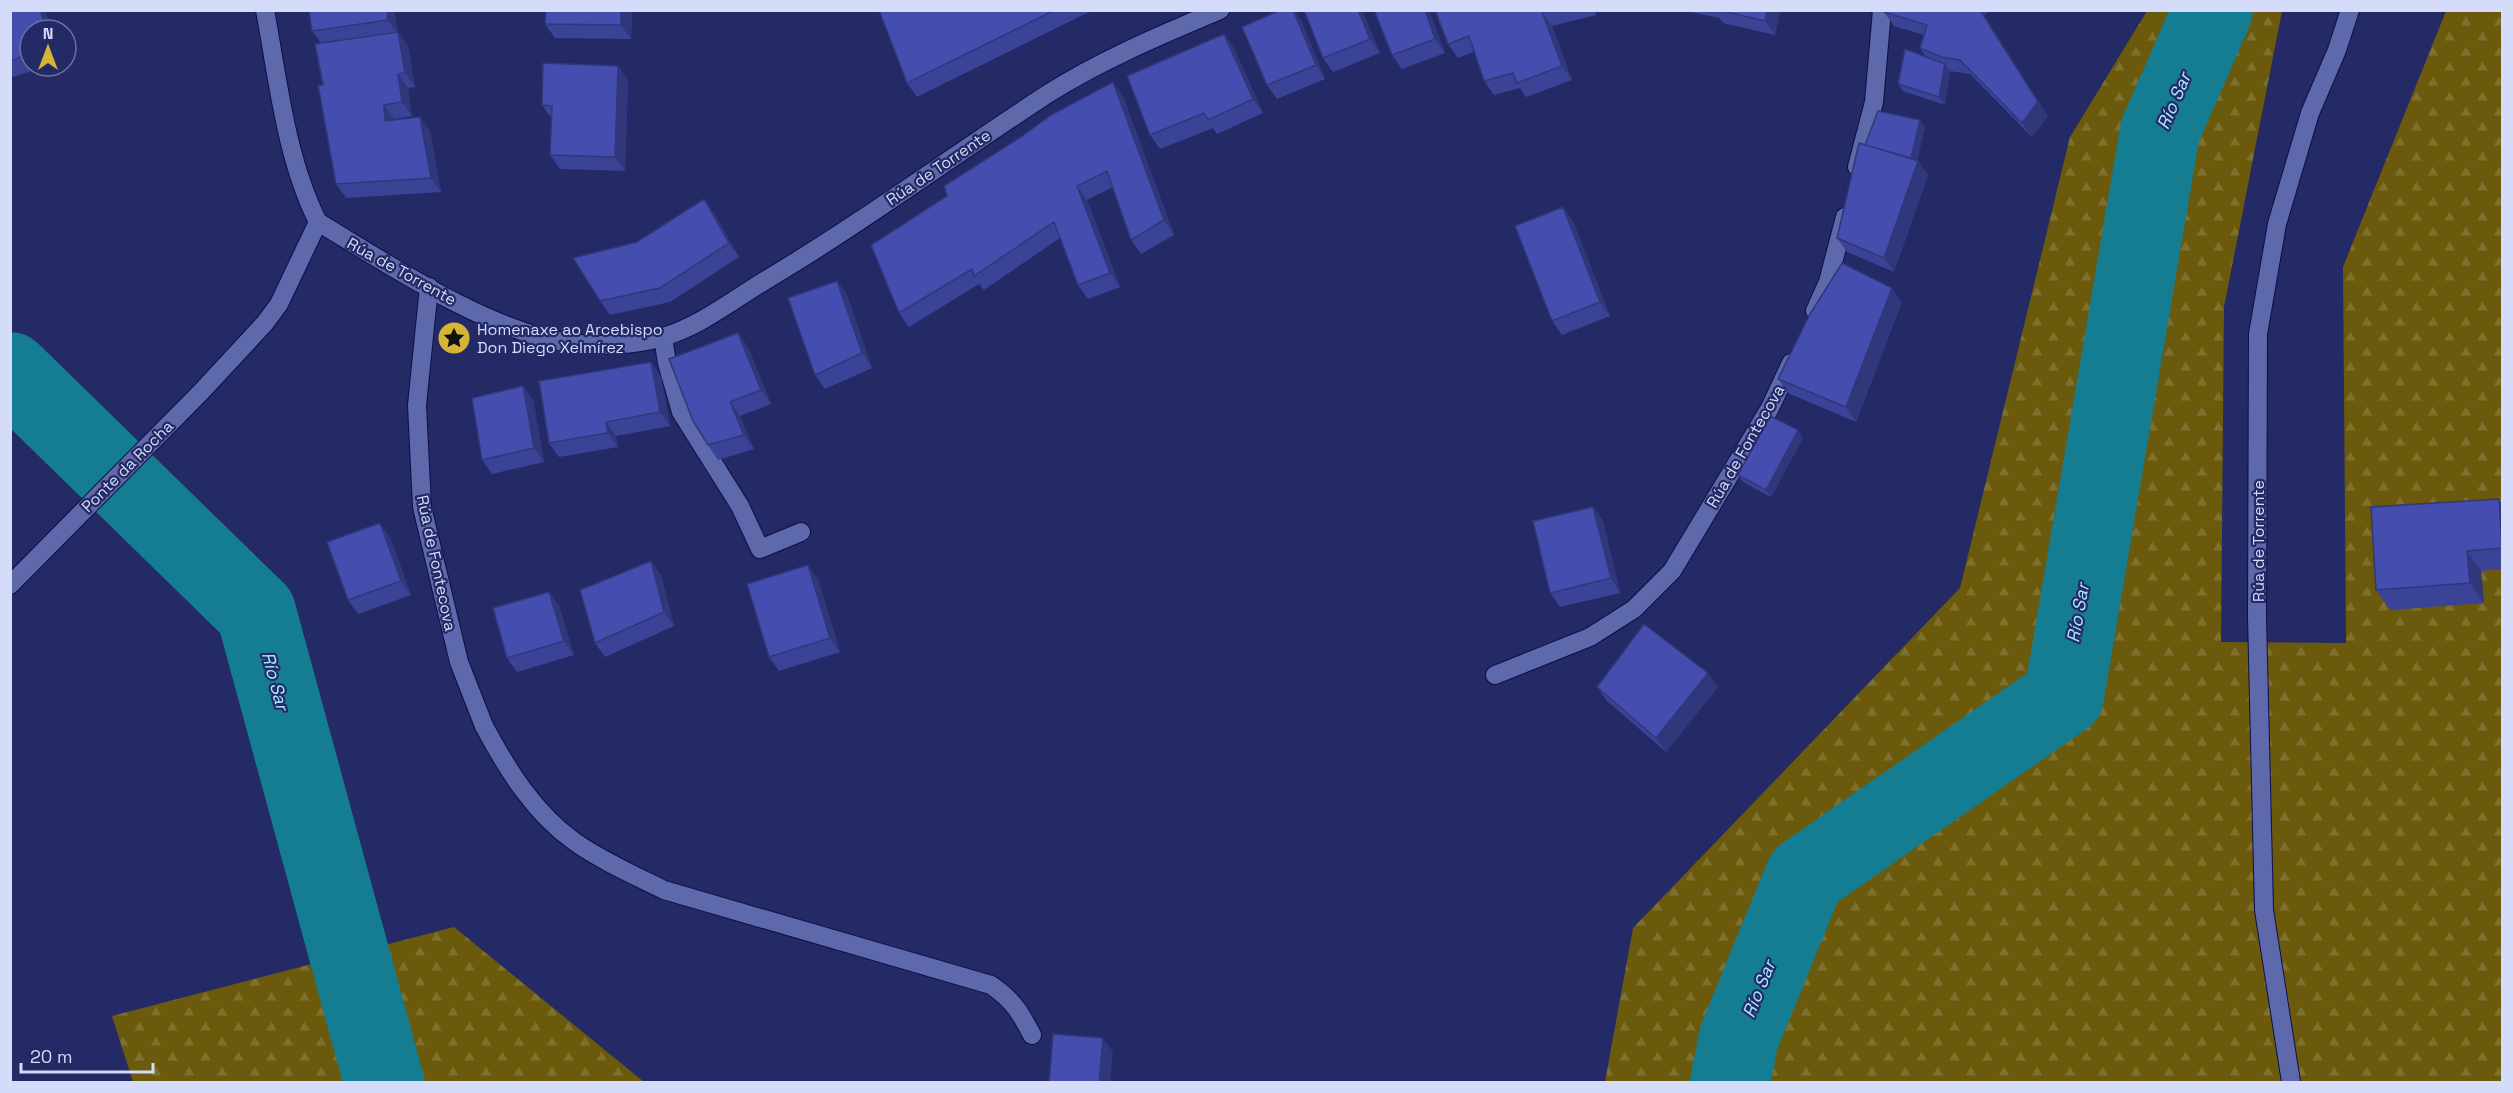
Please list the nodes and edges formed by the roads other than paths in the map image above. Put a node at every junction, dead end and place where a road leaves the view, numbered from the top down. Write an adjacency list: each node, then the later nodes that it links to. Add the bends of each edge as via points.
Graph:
1 (265, 10): 7 (street, via 294,156 304,194)
2 (1220, 10): 10 (street, Rúa de Torrente, via 1098,64 794,263 693,324)
3 (1882, 10): 5 (street, via 1874,102)
4 (2350, 10): 16 (street, Rúa de Torrente, via 2310,113 2277,224 2258,334 2257,617 2264,910)
5 (1854, 181)
6 (1848, 203): 9 (street, via 1828,282)
7 (318, 222): 8 (street, Rúa de Torrente); 13 (street, Ponte da Rocha, via 279,304 265,323)
8 (429, 287): 10 (street, Rúa de Torrente, via 492,319 545,339 600,346); 15 (street, Rúa de Fontecova, via 417,405 422,507 459,662 484,726 504,763 540,811 574,842 664,890 991,985 1008,996)
9 (1809, 324)
10 (663, 337): 12 (street, via 681,412 740,506 759,549)
11 (1799, 345): 14 (street, Rúa de Fontecova, via 1770,408 1672,571 1634,609 1590,637)
12 (801, 532)
13 (10, 585)
14 (1495, 675)
15 (1032, 1035)
16 (2291, 1083)

